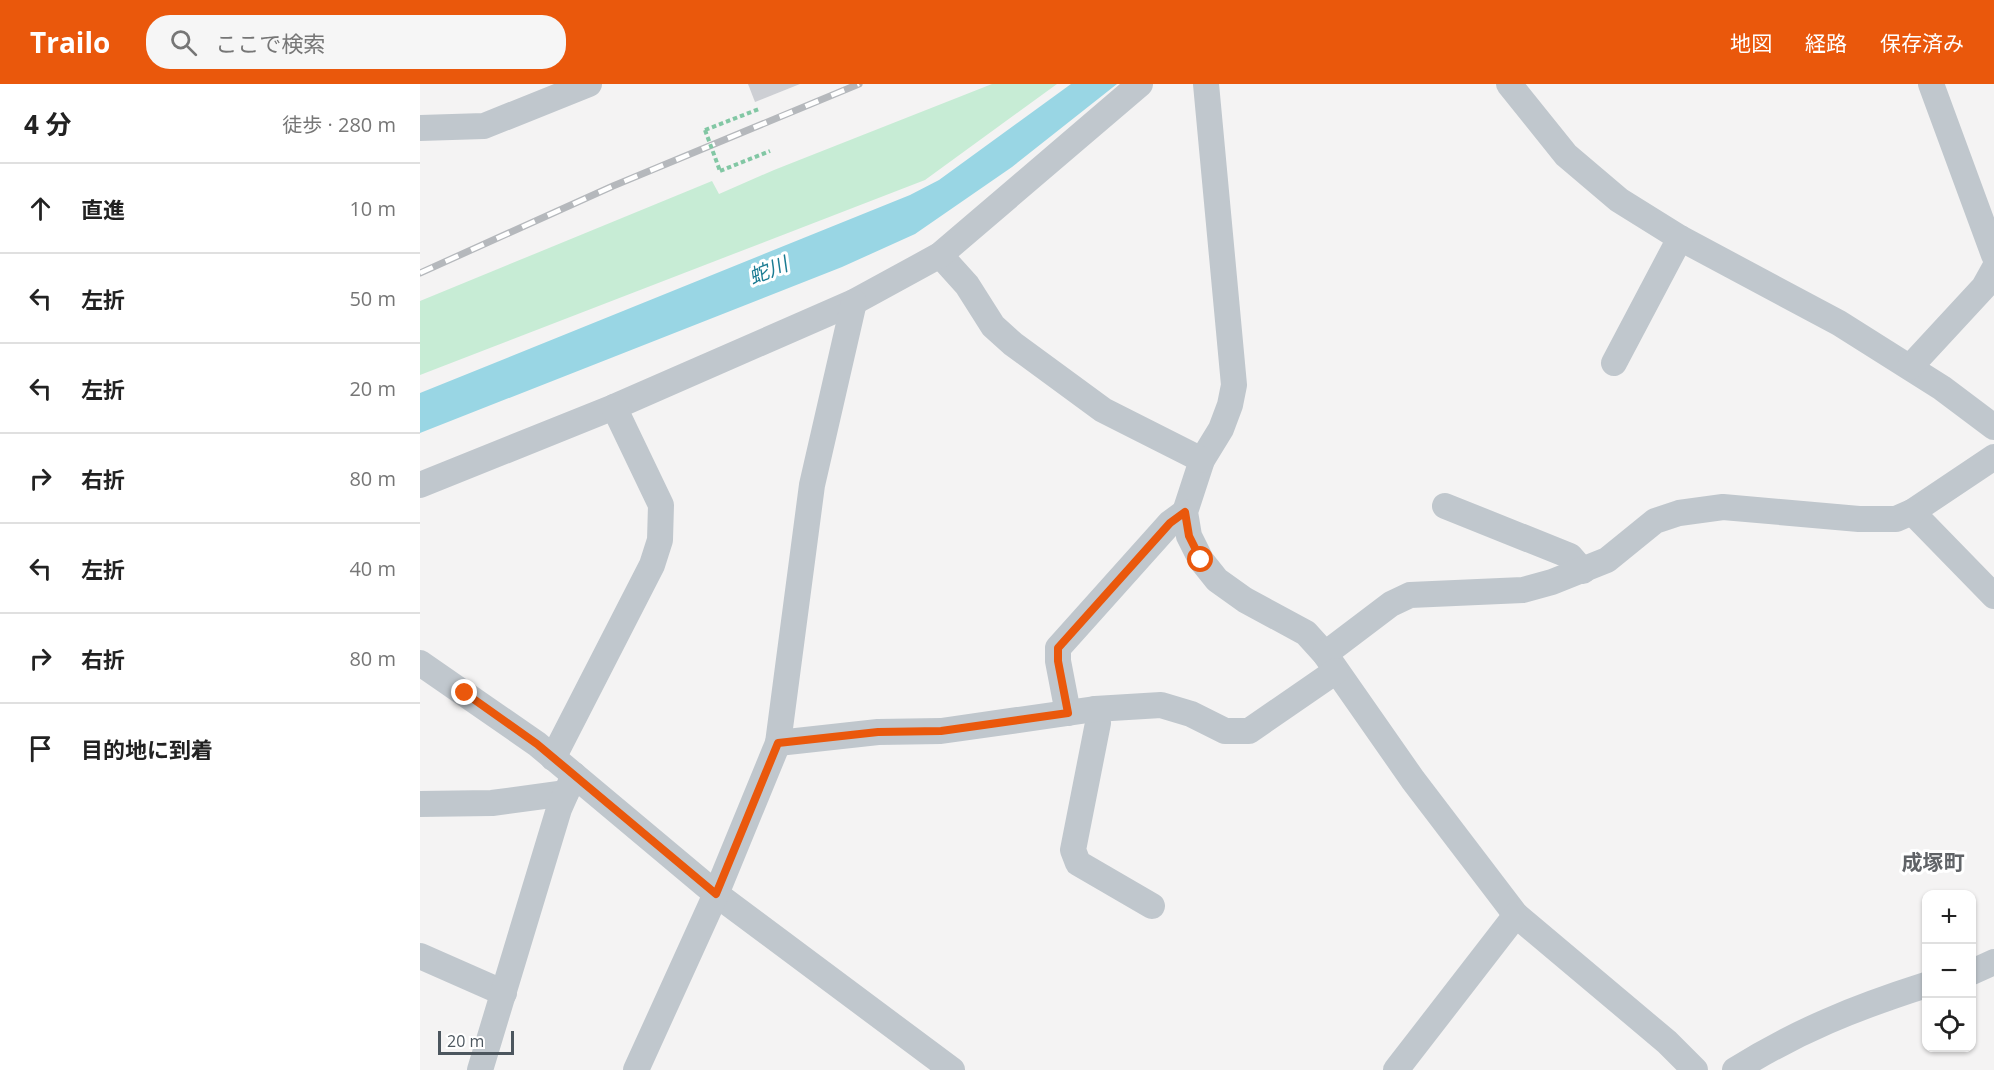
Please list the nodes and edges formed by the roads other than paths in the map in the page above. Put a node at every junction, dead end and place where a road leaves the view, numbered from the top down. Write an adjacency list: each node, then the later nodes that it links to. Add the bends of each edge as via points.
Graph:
1 (1140, 84): 8 (street)
2 (1206, 84): 17 (street, via 1234,385 1221,429)
3 (1509, 84): 7 (street, via 1566,154 1619,200)
4 (1931, 84): 9 (street)
5 (587, 85): 6 (street, via 484,126)
6 (420, 128)
7 (1680, 238): 12 (street); 13 (street, via 1839,323)
8 (940, 255): 11 (street); 17 (street, via 968,285 993,326 1013,344 1103,410)
9 (1994, 255)
10 (1994, 269): 13 (street, via 1984,287)
11 (854, 302): 14 (street); 28 (street, via 812,485)
12 (1614, 363)
13 (1910, 368): 15 (street)
14 (614, 407): 18 (street); 29 (street, via 661,505 660,540 652,565)
15 (1994, 427)
16 (1994, 457): 21 (street)
17 (1202, 460): 20 (street)
18 (420, 485)
19 (1445, 506): 22 (street, via 1570,556)
20 (1185, 512): 25 (street, via 1189,536 1217,580 1306,633); 27 (street, via 1170,523 1058,648)
21 (1912, 512): 22 (street, via 1896,519 1724,507 1679,513 1655,521 1607,560); 23 (street)
22 (1583, 571): 25 (street, via 1523,590 1410,596 1391,604)
23 (1994, 596)
24 (420, 663): 29 (street)
25 (1330, 663): 26 (street, via 1249,731 1225,731 1161,705); 34 (street)
26 (1095, 709): 27 (street); 33 (street, via 1098,723 1073,850 1078,863)
27 (1068, 713): 28 (street, via 941,731 878,732)
28 (778, 743): 32 (street)
29 (553, 758): 30 (street)
30 (570, 784): 31 (street, via 492,803); 32 (street); 39 (street)
31 (420, 804)
32 (716, 894): 40 (street); 42 (street)
33 (1152, 906)
34 (1516, 915): 43 (street); 44 (street)
35 (420, 956): 39 (street)
36 (1994, 962): 37 (street)
37 (1976, 970)
38 (1922, 987): 45 (street, via 1820,1022)
39 (504, 993): 41 (street)
40 (950, 1069)
41 (480, 1070)
42 (636, 1070)
43 (1396, 1070)
44 (1695, 1070)
45 (1735, 1070)

